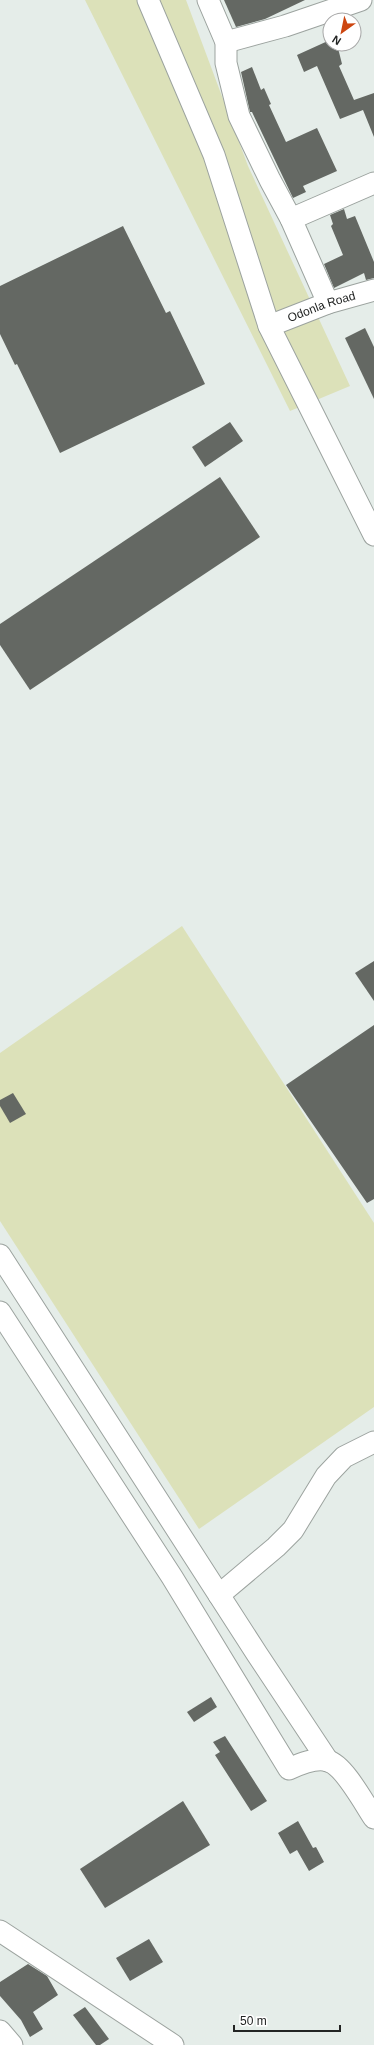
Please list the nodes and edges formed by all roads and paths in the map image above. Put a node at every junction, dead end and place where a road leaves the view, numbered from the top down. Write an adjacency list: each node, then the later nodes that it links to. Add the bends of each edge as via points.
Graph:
1 (148, 0): 9 (street, via 214,155)
2 (208, 0): 4 (street)
3 (361, 0): 4 (street, via 285,26)
4 (226, 42): 6 (street, via 226,64 239,116)
5 (374, 183): 6 (street)
6 (292, 219): 8 (street)
7 (374, 290): 8 (street, Odonla Road)
8 (328, 303): 9 (street, Odonla Road)
9 (269, 326): 10 (street)
10 (374, 535)
11 (0, 1254): 14 (street)
12 (0, 1312): 15 (street, via 172,1577 290,1769 307,1762)
13 (374, 1442): 14 (street, via 344,1457 326,1476 293,1530)
14 (219, 1595): 15 (street)
15 (328, 1761): 16 (street, via 341,1770)
16 (374, 1818)
17 (0, 1931): 20 (street)
18 (0, 2031): 19 (street)
19 (12, 2045)
20 (173, 2045)

